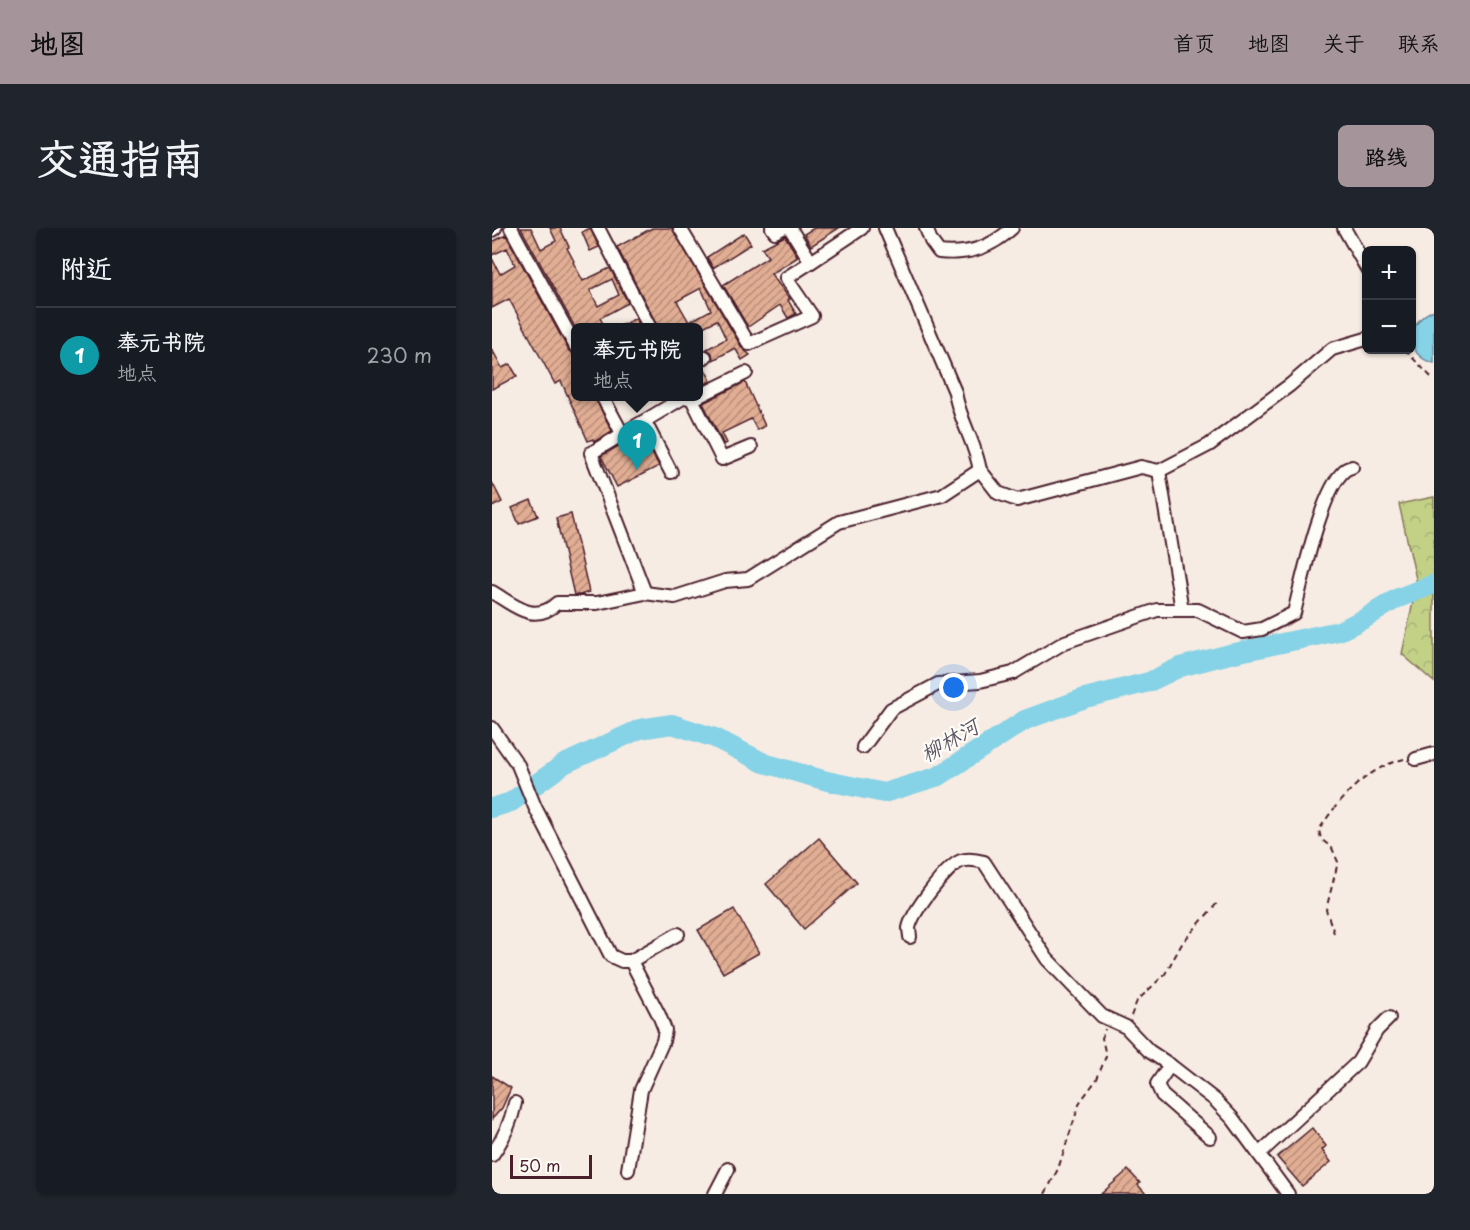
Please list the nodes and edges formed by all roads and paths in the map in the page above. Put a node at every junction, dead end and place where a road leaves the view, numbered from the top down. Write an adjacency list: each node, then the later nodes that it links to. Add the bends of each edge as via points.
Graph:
1 (512, 228): 15 (street)
2 (598, 228): 14 (street)
3 (680, 228): 13 (street, via 749,344 812,316 786,278)
4 (772, 228): 5 (street, via 775,232)
5 (783, 228)
6 (790, 228): 13 (street)
7 (862, 228): 13 (street)
8 (885, 228): 28 (street, via 955,392)
9 (926, 228): 10 (street, via 939,252 954,254 988,246)
10 (1012, 228)
11 (1344, 228): 12 (street)
12 (1362, 260)
13 (811, 262)
14 (648, 323)
15 (571, 338)
16 (1362, 340): 29 (street, via 1332,349 1209,445)
17 (1409, 354): 19 (path)
18 (746, 373): 20 (street)
19 (1434, 380)
20 (703, 392)
21 (605, 401): 25 (street)
22 (684, 401): 24 (street)
23 (694, 401): 26 (street, via 722,459)
24 (645, 422): 25 (street); 30 (street)
25 (622, 435): 32 (street, via 591,453)
26 (751, 447)
27 (1352, 467): 33 (street, via 1344,470 1330,490 1294,613 1262,629 1243,632 1198,610)
28 (980, 471): 29 (street, via 998,493 1017,500 1141,467); 32 (street, via 942,495 839,522 748,579 725,581 675,597)
29 (1159, 471): 33 (street)
30 (671, 472)
31 (492, 592): 32 (street, via 525,613 550,610 557,603 597,603)
32 (645, 592)
33 (1182, 610): 35 (street, via 1157,610 1065,642 1013,673 980,681 938,684 891,709)
34 (492, 728): 42 (street, via 518,765 535,807 611,956)
35 (863, 747)
36 (1434, 754): 37 (street)
37 (1416, 759): 39 (path, via 1402,759 1374,770 1330,812 1319,830 1338,862 1326,910)
38 (1219, 901): 45 (path, via 1183,942 1165,974 1137,1001)
39 (1334, 933)
40 (678, 934): 42 (street)
41 (910, 937): 44 (street, via 909,929 918,909 951,867 961,861 984,861 1047,959)
42 (631, 961): 52 (street, via 665,1030 641,1090)
43 (1389, 1018): 49 (street, via 1358,1062)
44 (1110, 1020): 45 (street); 54 (path, via 1102,1038 1106,1056 1098,1079 1080,1102 1058,1169)
45 (1126, 1027): 46 (street, via 1149,1051)
46 (1170, 1065): 48 (street, via 1157,1084 1162,1095); 49 (street, via 1215,1100)
47 (515, 1103): 50 (street, via 512,1121)
48 (1210, 1137)
49 (1259, 1154): 55 (street)
50 (492, 1155)
51 (728, 1169): 53 (street)
52 (628, 1170)
53 (715, 1194)
54 (1045, 1194)
55 (1288, 1194)

